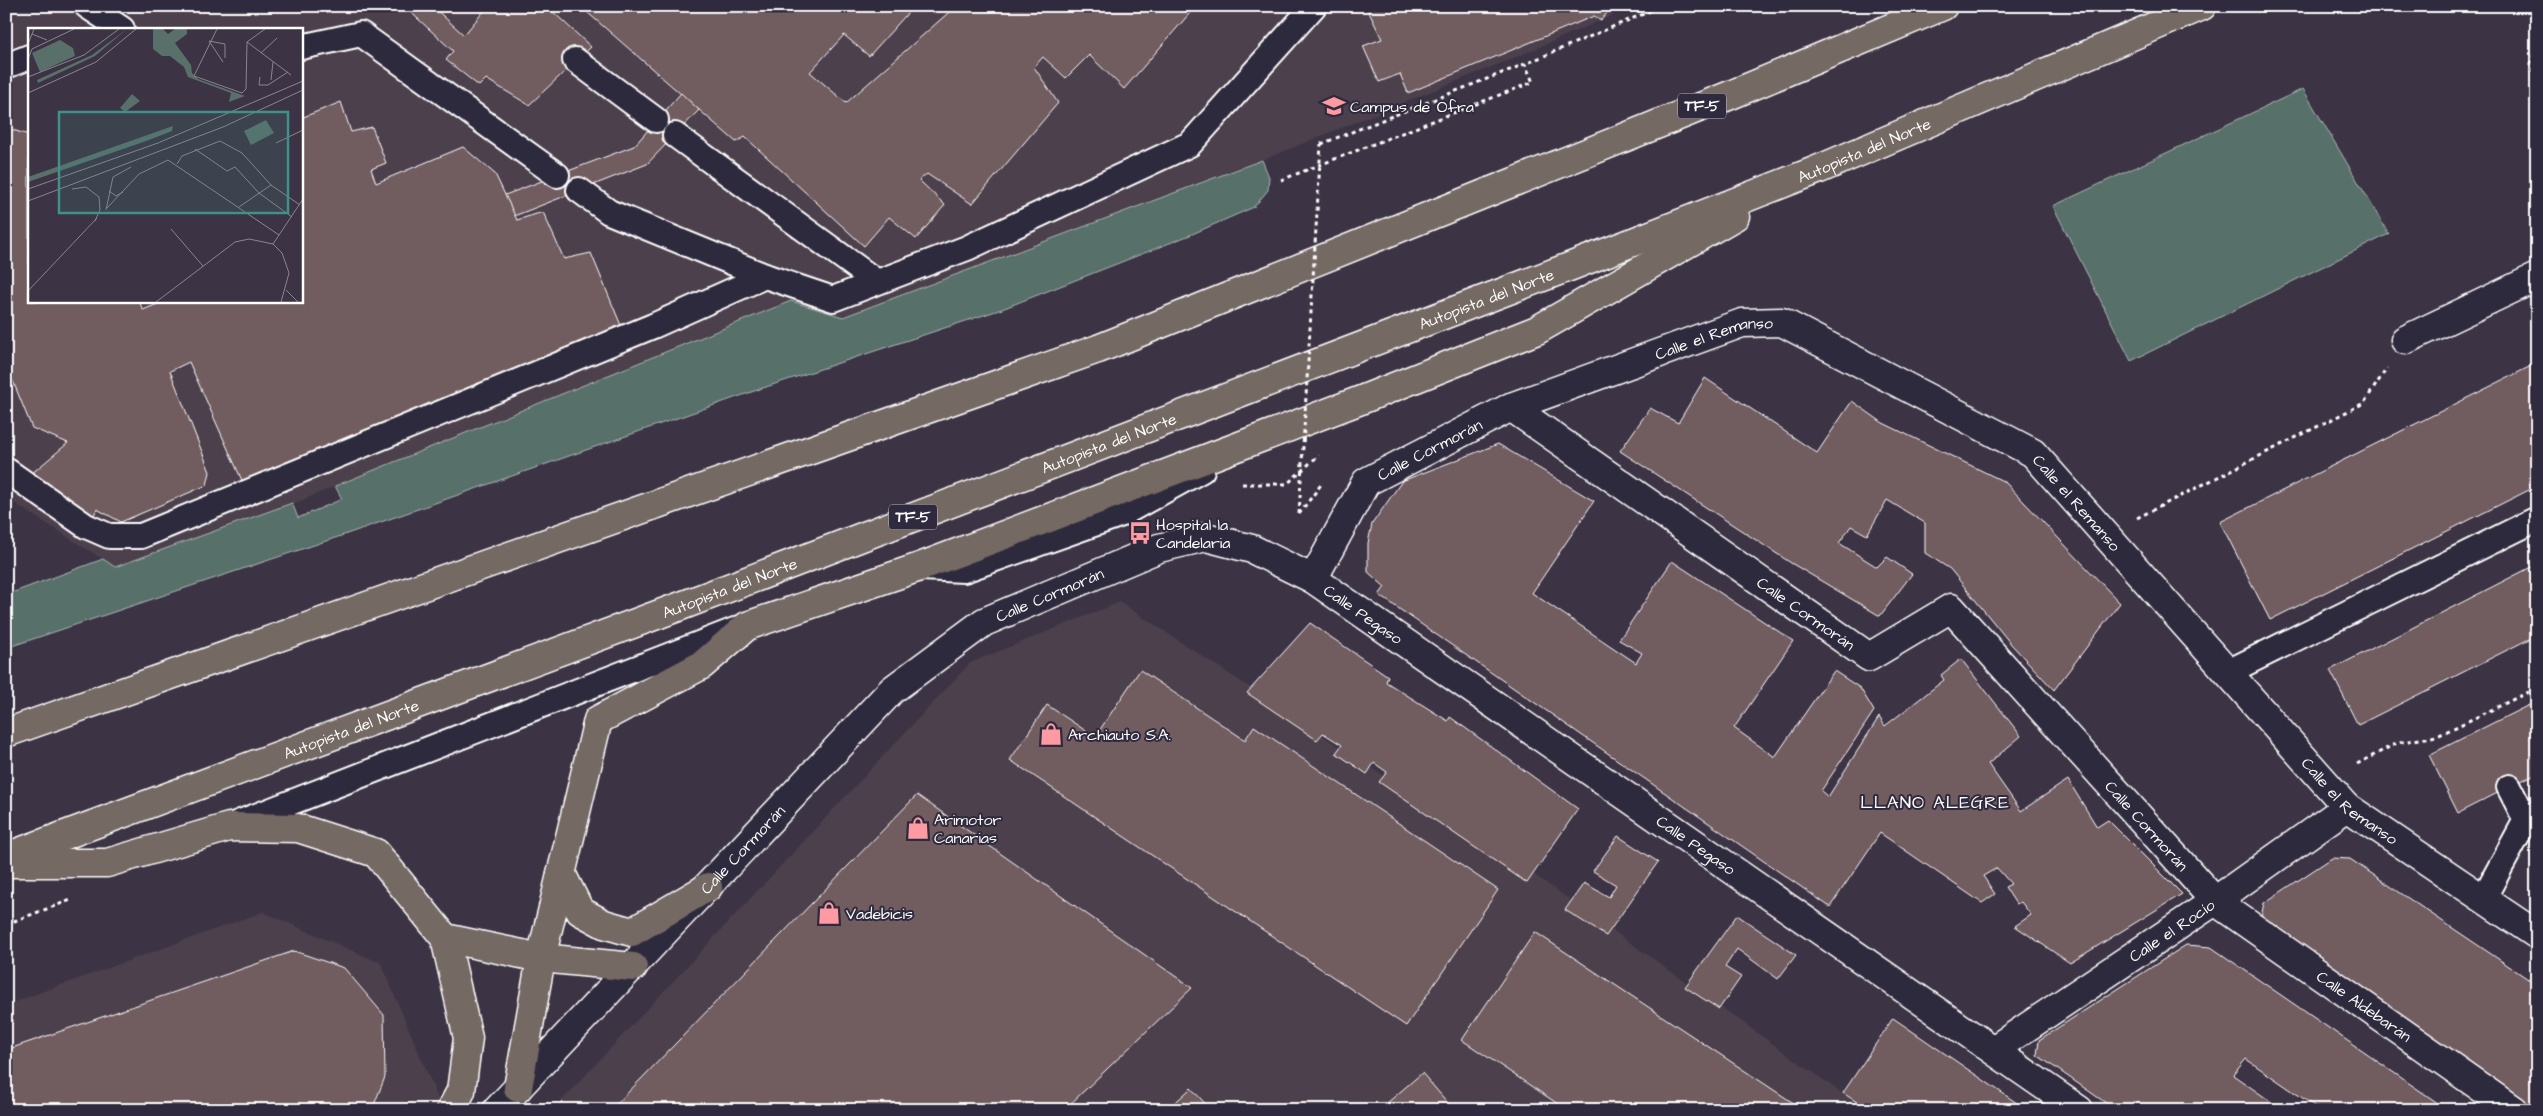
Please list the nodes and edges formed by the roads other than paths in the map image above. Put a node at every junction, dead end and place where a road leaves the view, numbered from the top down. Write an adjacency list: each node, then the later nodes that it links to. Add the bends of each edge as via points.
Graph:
1 (87, 6): 5 (lane)
2 (1314, 6): 17 (lane, via 1190,144 968,248)
3 (1943, 6): 25 (highway, TF-5, via 1733,94 1098,349)
4 (2202, 6): 12 (highway, Autopista del Norte / TF-5)
5 (111, 27)
6 (302, 47): 13 (lane, via 361,34)
7 (28, 56): 9 (lane)
8 (575, 60): 10 (lane)
9 (6, 66)
10 (656, 120)
11 (676, 134): 17 (lane)
12 (1816, 170): 23 (highway, via 1537,330 917,568); 29 (highway, Autopista del Norte / TF-5, via 709,596)
13 (557, 175)
14 (579, 190): 15 (lane, via 609,212)
15 (765, 276): 17 (lane, via 833,299); 20 (lane, via 653,326 141,536 110,536 86,526)
16 (2537, 277): 18 (street)
17 (877, 282)
18 (2405, 340)
19 (1511, 407): 22 (street, Calle Cormorán, via 1366,482); 24 (street, Calle el Remanso, via 1742,323 1782,322 2033,453); 34 (street, Calle Cormorán, via 1869,657 1951,608)
20 (6, 470)
21 (2537, 519): 24 (lane)
22 (1313, 579): 32 (street, Calle Cormorán, via 1252,549 1206,537 1158,548 984,622 892,690); 39 (street, Calle Pegaso)
23 (747, 626): 28 (lane); 31 (highway, via 702,665 598,720)
24 (2228, 672): 27 (street, Calle el Remanso)
25 (6, 733)
26 (2509, 787): 33 (lane, via 2526,820)
27 (2347, 807): 33 (street, Calle el Remanso); 34 (street, Calle el Rocío)
28 (230, 827): 30 (highway, via 107,863); 36 (highway, via 298,828 376,853)
29 (6, 857)
30 (6, 863)
31 (562, 873): 32 (highway, via 580,911 604,924 632,932); 37 (highway)
32 (708, 887): 38 (street, Calle Cormorán)
33 (2483, 898): 35 (street, Calle el Remanso)
34 (2215, 901): 39 (street, Calle el Rocío); 44 (street, Calle Aldebarán)
35 (2537, 935)
36 (445, 938): 37 (highway); 41 (highway, via 468,1038 460,1091)
37 (541, 958): 38 (highway); 40 (highway)
38 (633, 967): 40 (street, Calle Cormorán)
39 (1993, 1050): 43 (street, Calle Pegaso)
40 (518, 1088): 42 (street, Calle Cormorán)
41 (451, 1110)
42 (497, 1110)
43 (2079, 1110)
44 (2513, 1110)

